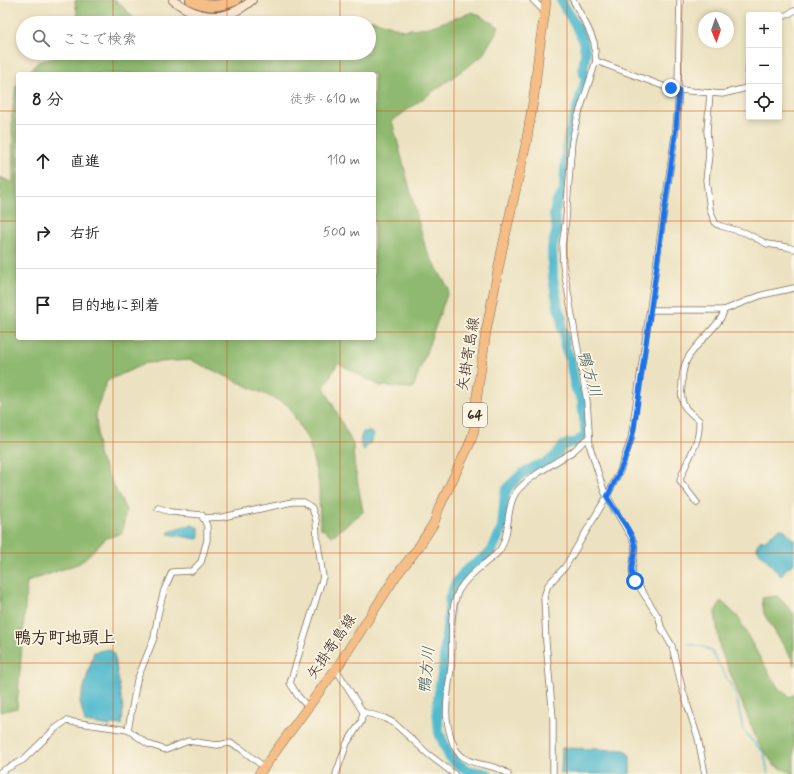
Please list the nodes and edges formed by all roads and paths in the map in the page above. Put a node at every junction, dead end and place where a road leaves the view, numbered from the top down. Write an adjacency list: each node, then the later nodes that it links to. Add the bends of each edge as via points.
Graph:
1 (173, 0): 4 (street, via 189,11 206,16 230,14)
2 (191, 0): 3 (highway, via 202,5 217,6)
3 (236, 0)
4 (252, 0)
5 (533, 0): 10 (street)
6 (546, 0): 10 (main road, 矢掛寄島線 / 64)
7 (573, 0): 12 (street, via 594,42)
8 (680, 0): 14 (street)
9 (794, 11): 11 (street)
10 (545, 12): 25 (main road, 矢掛寄島線 / 64, via 526,144 484,344 474,430 434,523 396,576)
11 (782, 17)
12 (596, 61): 14 (street); 20 (street, via 576,119 562,246 568,300 587,401)
13 (747, 84): 15 (street, via 747,88 722,94)
14 (679, 90): 15 (street); 18 (street)
15 (710, 93): 16 (street, via 706,185 710,210 716,224 746,233 767,244)
16 (794, 249)
17 (794, 288): 19 (street, via 762,295)
18 (650, 310): 19 (street); 21 (street, via 631,440)
19 (724, 310): 22 (street, via 721,319 686,361 682,373 681,396 686,410 699,420 699,432 680,481)
20 (587, 440): 21 (street); 33 (street, via 517,490 511,503 505,538 499,551 476,570 456,598 446,718 449,734 456,749 465,759)
21 (606, 499): 34 (street, via 565,567 548,585 544,597 553,718); 35 (street, via 634,542 633,577 660,618 661,627 672,646)
22 (697, 502)
23 (158, 508): 24 (street, via 202,515)
24 (203, 518): 26 (street, via 223,517 292,502 304,502 312,508 316,520 323,577 290,683); 28 (street, via 207,526 207,540 201,562 192,571 172,572 164,590 154,638 137,680)
25 (336, 669): 26 (main road, 矢掛寄島線 / 64); 27 (street)
26 (308, 708): 29 (main road, 矢掛寄島線 / 64)
27 (363, 712): 31 (street, via 361,722 347,743); 32 (street, via 394,723)
28 (128, 730): 29 (street, via 148,744 166,750 188,741 217,745 230,742 240,748); 30 (street, via 66,721 23,760)
29 (262, 771)
30 (0, 772)
31 (336, 774)
32 (454, 774)
33 (508, 774)
34 (553, 774)
35 (706, 774)

